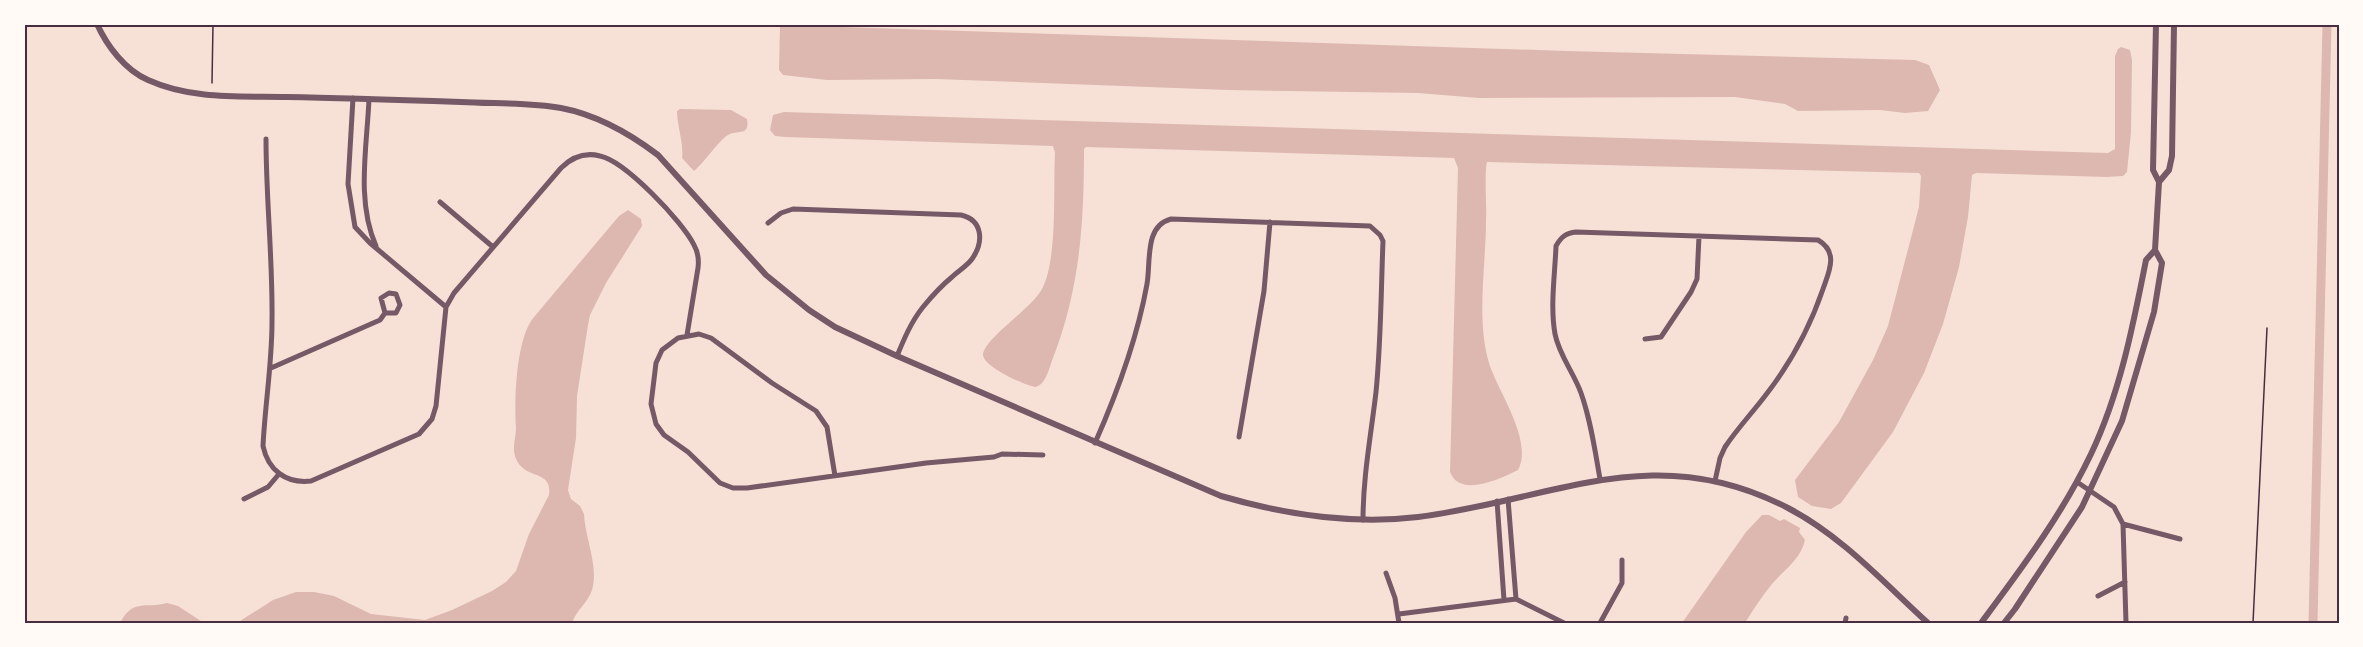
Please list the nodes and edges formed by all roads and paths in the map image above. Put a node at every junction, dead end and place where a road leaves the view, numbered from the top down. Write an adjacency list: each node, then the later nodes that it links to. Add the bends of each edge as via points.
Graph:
1 (97, 24): 6 (street, via 112,51 148,80 205,96)
2 (213, 24): 5 (path)
3 (2156, 24): 9 (street, via 2153,170)
4 (2174, 24): 9 (street, via 2172,156 2169,170)
5 (212, 82)
6 (353, 98): 7 (street); 15 (street, via 348,184 355,226)
7 (369, 99): 15 (street, via 364,185 370,231); 22 (street, via 539,105 606,122 658,155 746,255 786,293 835,327)
8 (266, 139): 23 (street)
9 (2159, 182): 16 (street)
10 (440, 202): 14 (street)
11 (1270, 222): 24 (street, via 1264,291); 25 (street, via 1171,219 1155,229 1134,344); 36 (street, via 1363,225 1376,230 1383,241 1376,395 1365,463)
12 (768, 224): 22 (street, via 793,209 961,215 973,220 980,232 976,252 921,310)
13 (1699, 236): 21 (street, via 1698,266 1691,292 1661,336); 29 (street, via 1570,233 1556,246 1555,332 1585,404); 30 (street, via 1818,240 1831,255 1807,327 1783,371 1725,447)
14 (492, 247): 17 (street); 20 (street, via 566,163 584,155 604,157 640,181 693,243 699,261)
15 (377, 248): 17 (street)
16 (2155, 250): 31 (street, via 2146,260 2117,385); 32 (street, via 2162,263 2150,330 2122,421)
17 (446, 307): 27 (street, via 436,406 424,430 317,479 297,482)
18 (385, 313): 18 (street, via 381,298 396,294 399,310); 23 (street, via 380,320)
19 (2267, 328): 53 (path)
20 (687, 335): 28 (street, via 711,338 816,411 827,427); 28 (street, via 667,345 656,363 652,411 664,435 715,478 733,488)
21 (1645, 339)
22 (897, 356): 25 (street)
23 (271, 368): 27 (street, via 263,446)
24 (1239, 437)
25 (1095, 443): 36 (street, via 1251,505)
26 (1043, 455): 28 (street, via 1002,454)
27 (279, 474): 33 (street, via 268,487)
28 (835, 476)
29 (1600, 479): 30 (street, via 1661,474); 34 (street)
30 (1714, 481): 49 (street, via 1766,497 1812,522)
31 (2077, 482): 32 (street); 50 (street, via 2030,557)
32 (2089, 491): 37 (street, via 2114,507); 51 (street)
33 (244, 499)
34 (1508, 499): 35 (street); 43 (street)
35 (1497, 501): 36 (street, via 1417,517); 44 (street)
36 (1363, 520)
37 (2123, 524): 38 (street); 41 (street)
38 (2180, 539)
39 (1622, 560): 48 (street, via 1622,583)
40 (1386, 573): 45 (street)
41 (2125, 582): 42 (street); 52 (street)
42 (2098, 596)
43 (1516, 599): 44 (street); 47 (street)
44 (1504, 600): 45 (street)
45 (1399, 614): 46 (street)
46 (1399, 623)
47 (1564, 623)
48 (1600, 623)
49 (1928, 623)
50 (1981, 623)
51 (2004, 623)
52 (2126, 623)
53 (2253, 623)

